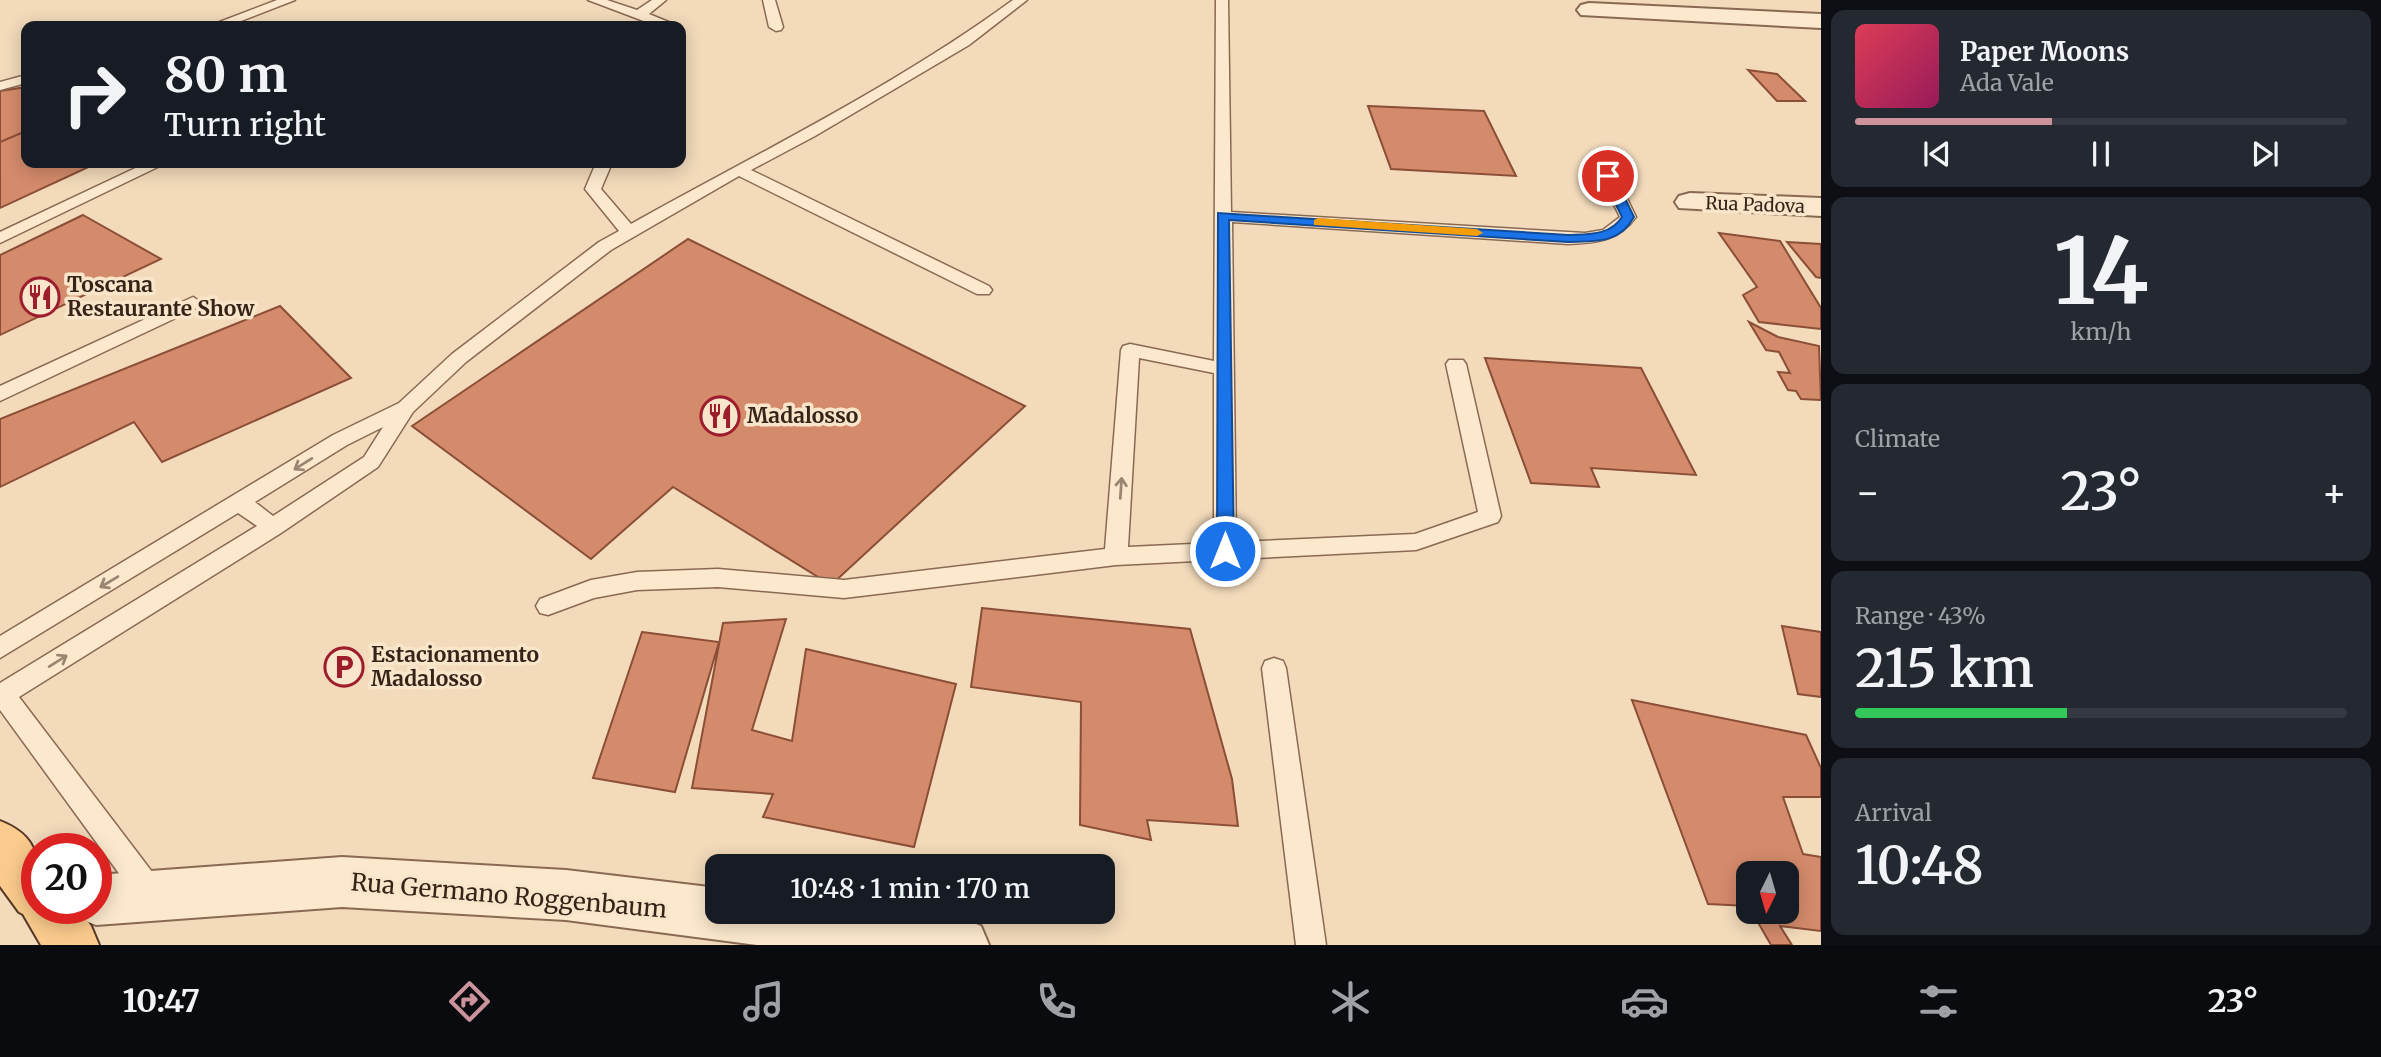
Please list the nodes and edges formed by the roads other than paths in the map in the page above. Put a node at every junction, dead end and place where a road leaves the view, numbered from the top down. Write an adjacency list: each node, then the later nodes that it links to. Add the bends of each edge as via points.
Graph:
1 (289, 0): 9 (lane)
2 (594, 0): 8 (lane)
3 (660, 0): 8 (lane)
4 (768, 0): 12 (lane)
5 (1021, 0): 17 (lane, via 964,42)
6 (1222, 0): 21 (lane)
7 (1589, 10): 11 (street)
8 (639, 15): 10 (lane)
9 (230, 21)
10 (658, 21)
11 (1821, 21)
12 (776, 27)
13 (21, 80): 14 (lane)
14 (0, 86)
15 (147, 168): 23 (lane)
16 (602, 168): 22 (lane, via 593,189)
17 (739, 170): 22 (lane); 24 (lane)
18 (1608, 176): 21 (lane, via 1628,217 1621,229 1599,237 1568,239)
19 (1690, 202): 20 (street, Rua Padova)
20 (1821, 207)
21 (1223, 216): 27 (lane)
22 (629, 232): 29 (lane, via 459,358)
23 (0, 238)
24 (983, 290)
25 (193, 303): 28 (lane)
26 (1456, 364): 34 (lane, via 1490,516 1416,542)
27 (1224, 369): 34 (lane); 35 (lane, one-way to 27, via 1130,350)
28 (0, 394)
29 (406, 407): 30 (lane); 31 (lane)
30 (341, 440): 31 (lane); 32 (lane, one-way to 32)
31 (371, 462): 33 (lane)
32 (240, 503): 33 (lane); 37 (lane, one-way to 37)
33 (273, 527): 39 (lane, one-way to 33)
34 (1225, 551): 35 (lane)
35 (1116, 556): 36 (lane, via 844,589 718,578 637,581 591,589)
36 (548, 606)
37 (0, 648)
38 (1274, 668): 47 (lane)
39 (1, 696): 42 (lane)
40 (0, 845): 41 (main road)
41 (21, 873)
42 (153, 896): 43 (street, Rua Germano Roggenbaum); 46 (street, Rua Germano Roggenbaum, via 342,882 553,894)
43 (112, 899)
44 (58, 924): 45 (main road)
45 (72, 945)
46 (960, 945)
47 (1311, 945)

